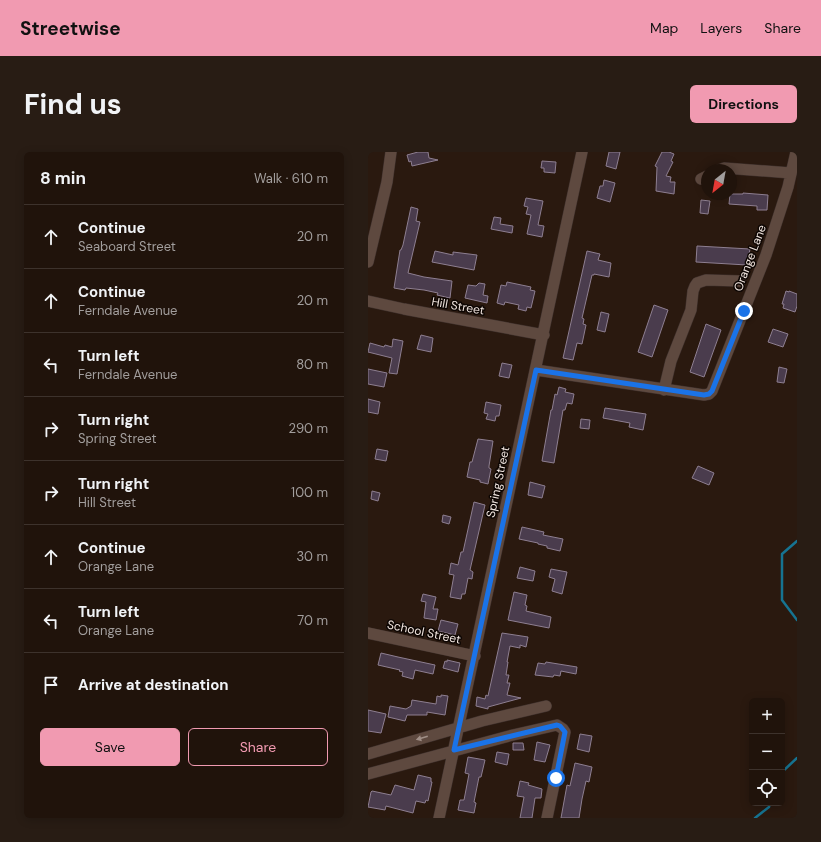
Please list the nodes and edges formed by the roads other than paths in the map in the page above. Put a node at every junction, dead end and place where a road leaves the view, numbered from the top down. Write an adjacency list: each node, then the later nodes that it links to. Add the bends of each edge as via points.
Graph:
1 (392, 152): 6 (street)
2 (582, 152): 9 (street, Spring Street)
3 (796, 152): 5 (street, Orange Lane)
4 (737, 169): 5 (street)
5 (791, 173): 11 (street, Orange Lane, via 766,255 712,391 704,395)
6 (368, 262)
7 (740, 281): 11 (street, via 706,280 697,283 693,291 691,310 671,361)
8 (368, 301): 9 (street, Hill Street)
9 (544, 335): 10 (street, Spring Street)
10 (536, 370): 11 (street); 13 (street, Spring Street)
11 (664, 390)
12 (368, 633): 13 (street, School Street)
13 (475, 656): 15 (street, Spring Street)
14 (546, 706): 15 (street)
15 (459, 728): 16 (street, Spring Street); 17 (street, one-way to 17)
16 (454, 750): 18 (street); 19 (street, Spring Street); 20 (street, via 554,724 560,726 565,732)
17 (368, 754)
18 (368, 774)
19 (439, 818)
20 (547, 818)

